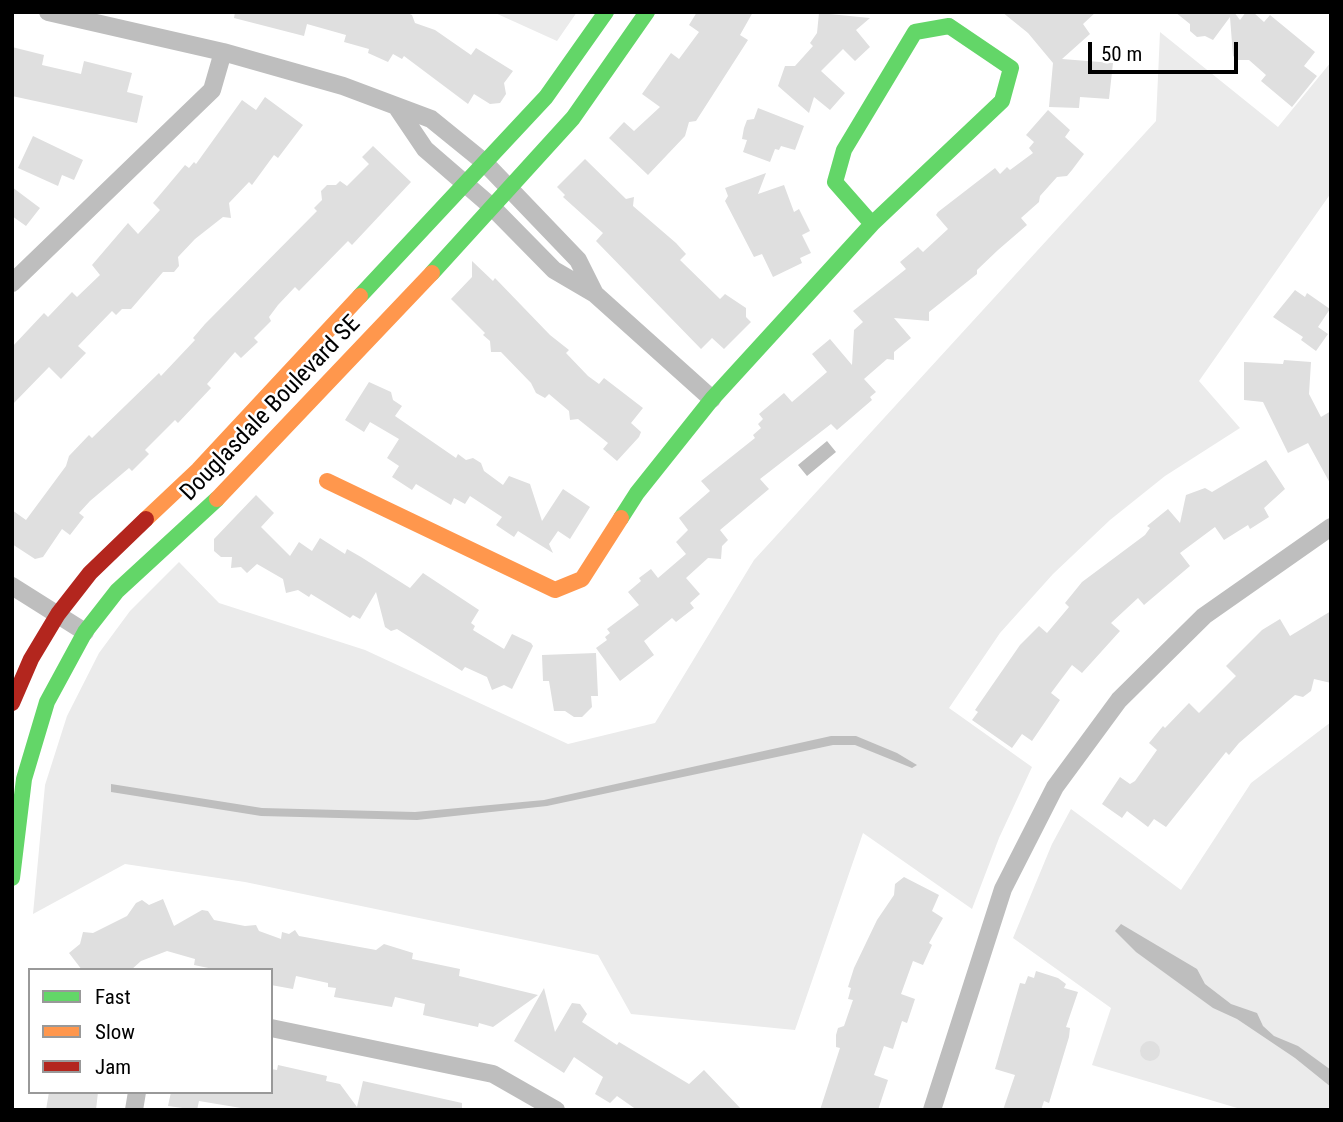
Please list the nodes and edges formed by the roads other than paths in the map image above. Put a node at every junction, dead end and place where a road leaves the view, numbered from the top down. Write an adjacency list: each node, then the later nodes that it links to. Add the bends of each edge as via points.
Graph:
1 (48, 12): 4 (street)
2 (606, 12): 6 (street, Douglasdale Boulevard SE, via 546,96)
3 (647, 12): 8 (street, Douglasdale Boulevard SE, via 573,118)
4 (223, 52): 5 (street, via 343,86); 11 (street, via 212,90)
5 (398, 109): 6 (street, via 431,119); 7 (street, via 425,149)
6 (484, 162): 7 (street, Douglasdale Boulevard SE); 8 (street)
7 (466, 183): 9 (street); 17 (street, Douglasdale Boulevard SE, via 198,470 90,572)
8 (508, 187): 9 (street, Douglasdale Boulevard SE); 12 (street, via 578,260)
9 (492, 207): 12 (street, via 554,270); 18 (street, Douglasdale Boulevard SE, via 214,503 117,591)
10 (872, 224): 10 (street, via 1002,101 1011,68 949,26 915,32 844,150 835,182); 13 (street)
11 (12, 283)
12 (596, 293): 13 (street)
13 (712, 399): 14 (street, via 637,493 582,579 555,590)
14 (327, 481)
15 (1331, 527): 23 (street, via 1204,616 1119,700 1055,787 1003,889)
16 (12, 586): 17 (street)
17 (58, 614): 18 (street); 19 (street, Douglasdale Boulevard SE)
18 (85, 632): 20 (street, Douglasdale Boulevard SE, via 43,715 24,779)
19 (12, 703)
20 (12, 878)
21 (273, 1028): 22 (street, via 493,1074)
22 (556, 1110)
23 (932, 1110)

